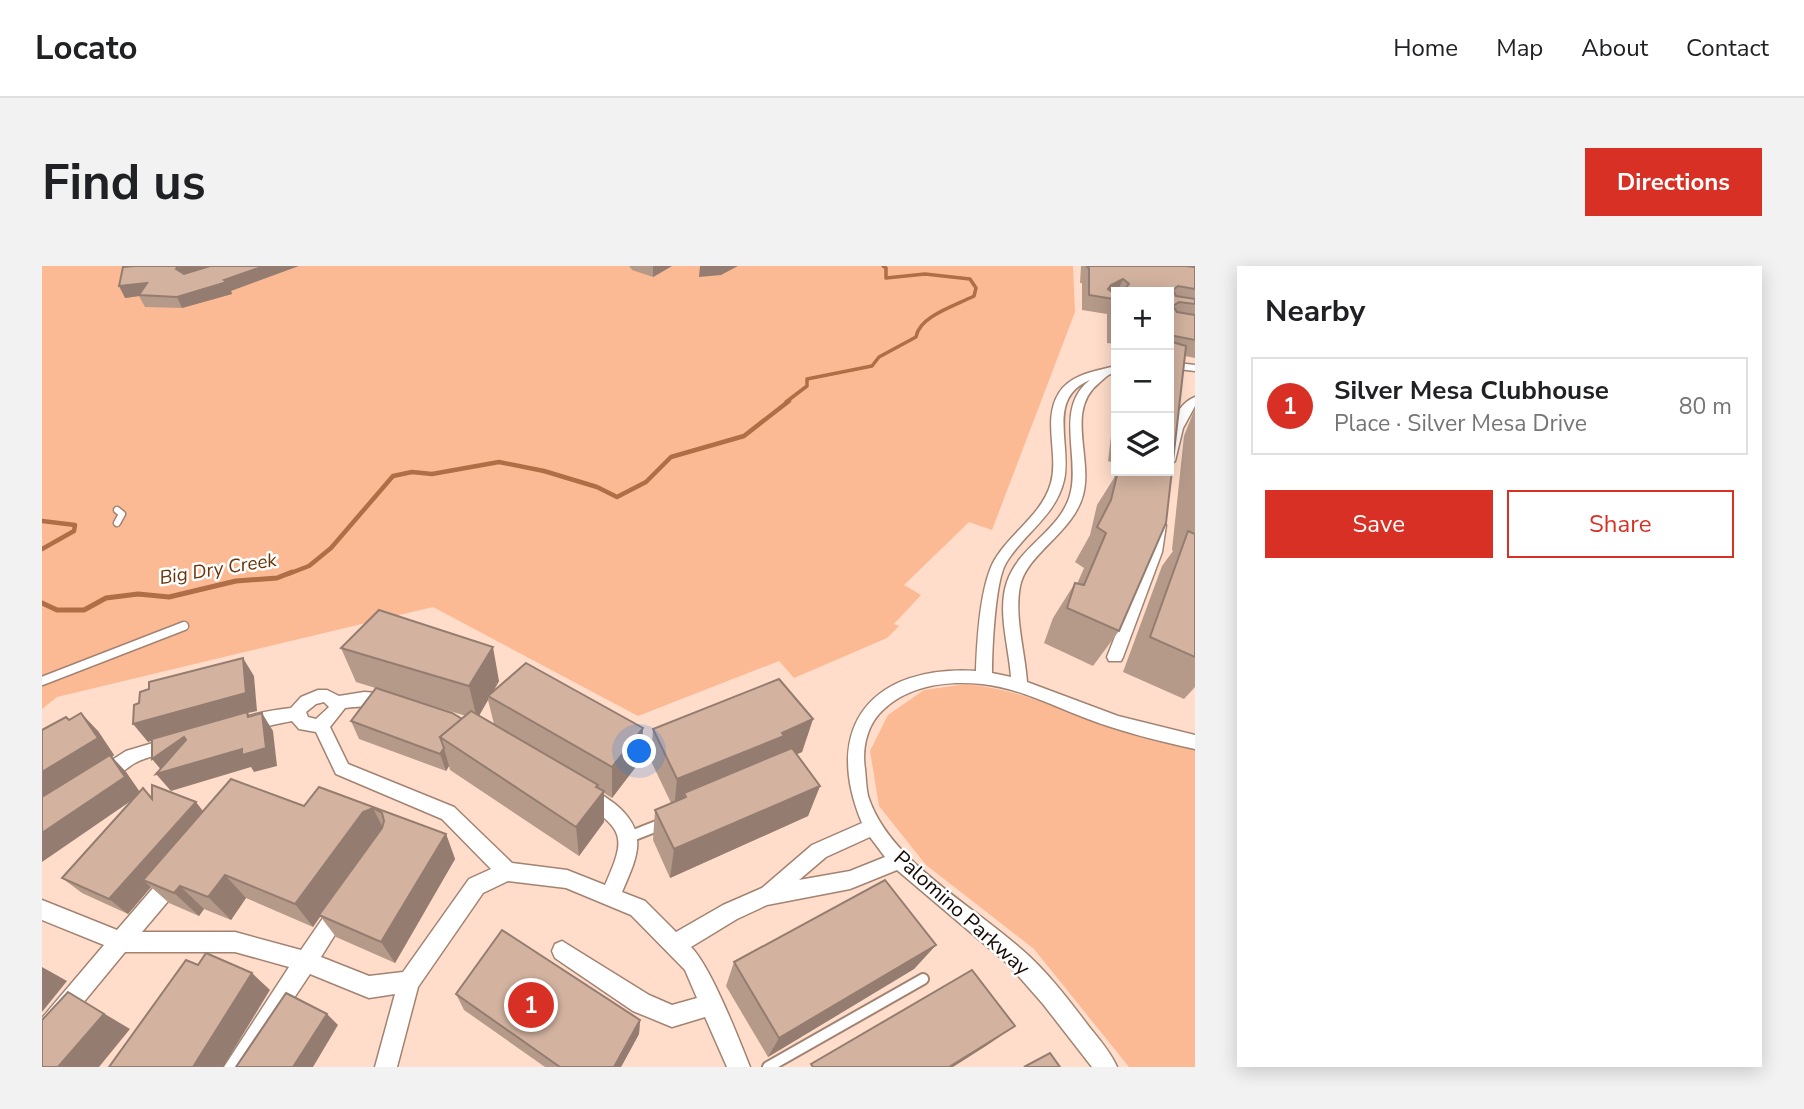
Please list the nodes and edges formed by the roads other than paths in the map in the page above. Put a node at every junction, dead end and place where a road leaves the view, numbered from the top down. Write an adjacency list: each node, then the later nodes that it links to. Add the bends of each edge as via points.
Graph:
1 (1174, 366): 2 (street)
2 (1195, 368)
3 (1111, 371): 12 (street, via 1071,386 1059,407 1058,477 1047,506 996,569 989,600)
4 (1111, 371): 14 (street, via 1091,384 1074,416 1080,466 1075,502 1060,528 1014,582 1012,624)
5 (1195, 400): 6 (street, via 1188,405)
6 (1174, 438)
7 (117, 510): 9 (lane, via 122,514)
8 (1161, 511): 11 (street, via 1160,554)
9 (117, 523)
10 (184, 626): 13 (lane)
11 (1115, 657)
12 (984, 678): 14 (street, Palomino Parkway); 25 (street, Palomino Parkway, via 942,678 905,687 868,714 859,736 855,768 857,789)
13 (42, 681)
14 (1019, 686): 21 (street, Palomino Parkway, via 1129,726)
15 (336, 703): 16 (street, via 381,697); 17 (street, via 327,696 315,696 303,703); 18 (street, via 334,715)
16 (405, 704)
17 (297, 714): 18 (street, via 305,725); 19 (street)
18 (321, 725): 29 (street, via 342,769 448,813)
19 (225, 730)
20 (185, 741): 23 (street, via 132,756)
21 (1195, 742)
22 (569, 784): 26 (street, via 614,812)
23 (87, 785)
24 (676, 818): 26 (lane)
25 (874, 826): 28 (street, Palomino Parkway); 31 (street, via 819,851)
26 (629, 837): 32 (street, via 631,847)
27 (190, 860): 34 (street)
28 (900, 860): 31 (street, via 850,880); 46 (street, Palomino Parkway, via 1017,958)
29 (507, 872): 32 (street, via 567,879); 39 (street, via 476,886)
30 (356, 887): 37 (street)
31 (765, 896): 35 (street)
32 (610, 897): 35 (street, via 638,908)
33 (42, 910): 34 (street)
34 (121, 942): 37 (street, via 235,942); 41 (street)
35 (676, 944): 40 (street, via 692,963)
36 (562, 951): 40 (street, via 640,1003 672,1016)
37 (304, 961): 39 (street, via 369,987); 42 (street)
38 (923, 979): 45 (lane)
39 (409, 982): 43 (street)
40 (712, 1004): 44 (street)
41 (42, 1035)
42 (235, 1067)
43 (386, 1067)
44 (738, 1067)
45 (768, 1067)
46 (1106, 1067)

